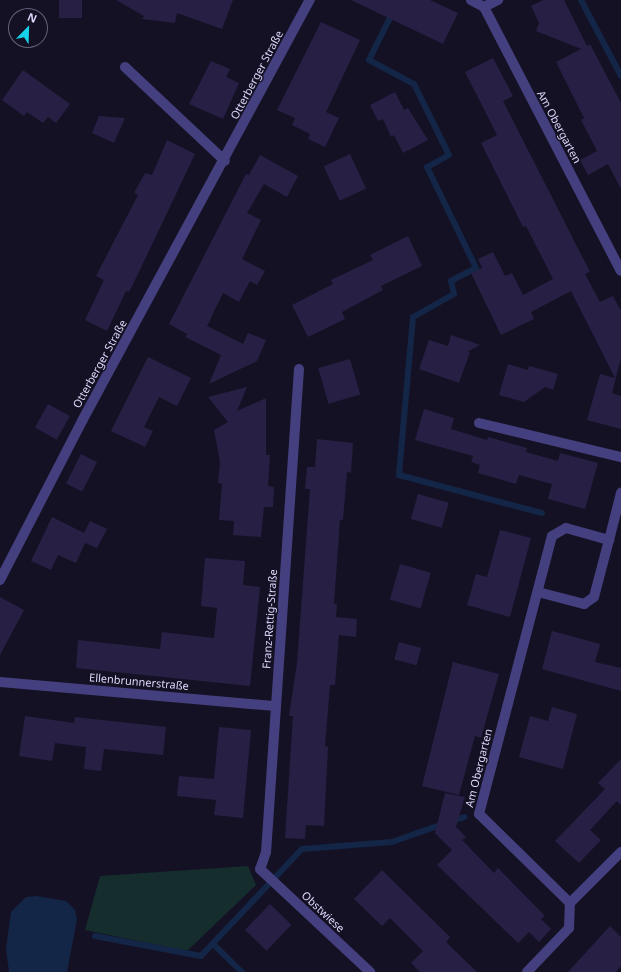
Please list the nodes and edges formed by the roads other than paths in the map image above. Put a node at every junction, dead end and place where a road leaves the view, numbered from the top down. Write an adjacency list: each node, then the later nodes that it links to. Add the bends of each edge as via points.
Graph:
1 (310, 0): 6 (street, Otterberger Straße)
2 (471, 0): 4 (street)
3 (498, 0): 4 (street)
4 (484, 7): 7 (street, Am Obergarten)
5 (125, 66): 6 (street)
6 (225, 161): 13 (street, Otterberger Straße, via 86,414)
7 (621, 271)
8 (299, 369): 16 (street, Franz-Rettig-Straße)
9 (479, 423): 10 (street)
10 (621, 457)
11 (621, 493): 12 (street)
12 (609, 540): 14 (street, Am Obergarten, via 566,528 552,536); 14 (street, via 594,597 584,604)
13 (0, 580)
14 (538, 592): 19 (street, Am Obergarten, via 479,814)
15 (0, 682): 16 (street, Ellenbrunnerstraße)
16 (276, 706): 18 (street, Franz-Rettig-Straße, via 266,852)
17 (621, 852): 19 (street)
18 (260, 869): 20 (street, Obstwiese)
19 (570, 903): 21 (street, via 569,928)
20 (370, 972)
21 (527, 972)

